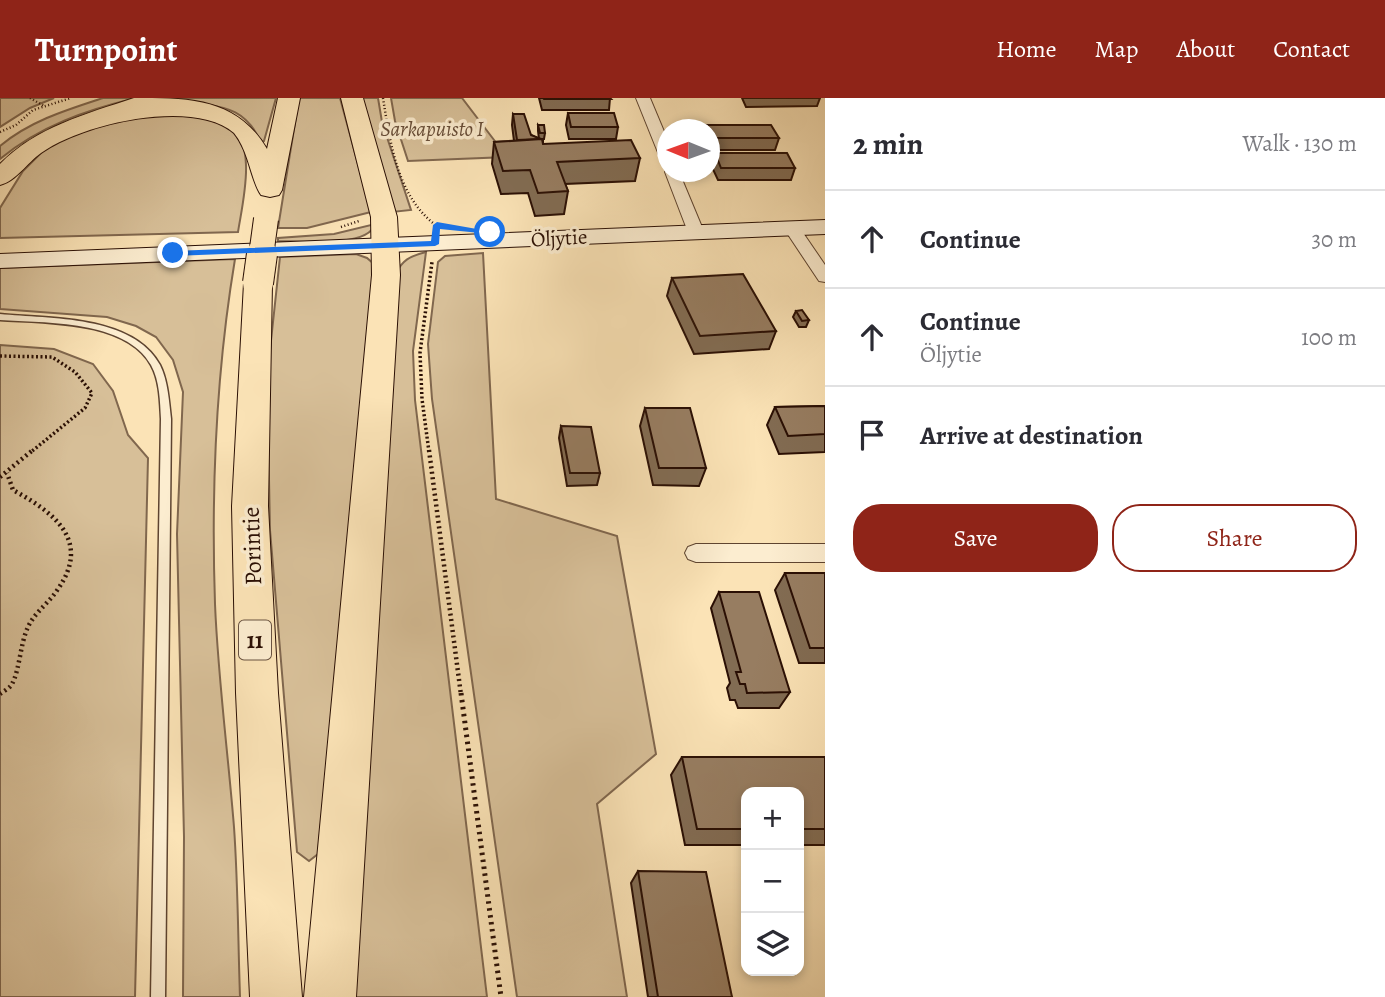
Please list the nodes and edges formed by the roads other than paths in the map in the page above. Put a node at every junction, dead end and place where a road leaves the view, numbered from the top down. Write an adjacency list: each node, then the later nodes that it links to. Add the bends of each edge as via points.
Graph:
1 (289, 98): 8 (highway, Porintie / 11)
2 (352, 98): 12 (highway, via 384,217)
3 (643, 98): 5 (street)
4 (146, 101): 6 (highway, via 53,134); 8 (highway, via 199,107 235,120 249,138)
5 (657, 134)
6 (0, 178)
7 (676, 182): 11 (street)
8 (270, 184): 19 (highway, Porintie / 11, bridge, via 258,283 250,506)
9 (791, 227): 10 (main road, Öljytie); 11 (main road, Öljytie); 14 (street)
10 (825, 227)
11 (696, 232): 12 (main road, Öljytie)
12 (386, 245): 13 (main road, Öljytie); 20 (highway)
13 (0, 261)
14 (825, 277)
15 (0, 317): 18 (lane, via 120,333 155,364 162,387 166,419)
16 (696, 553): 17 (street)
17 (825, 553)
18 (158, 997)
19 (276, 997)
20 (330, 997)

